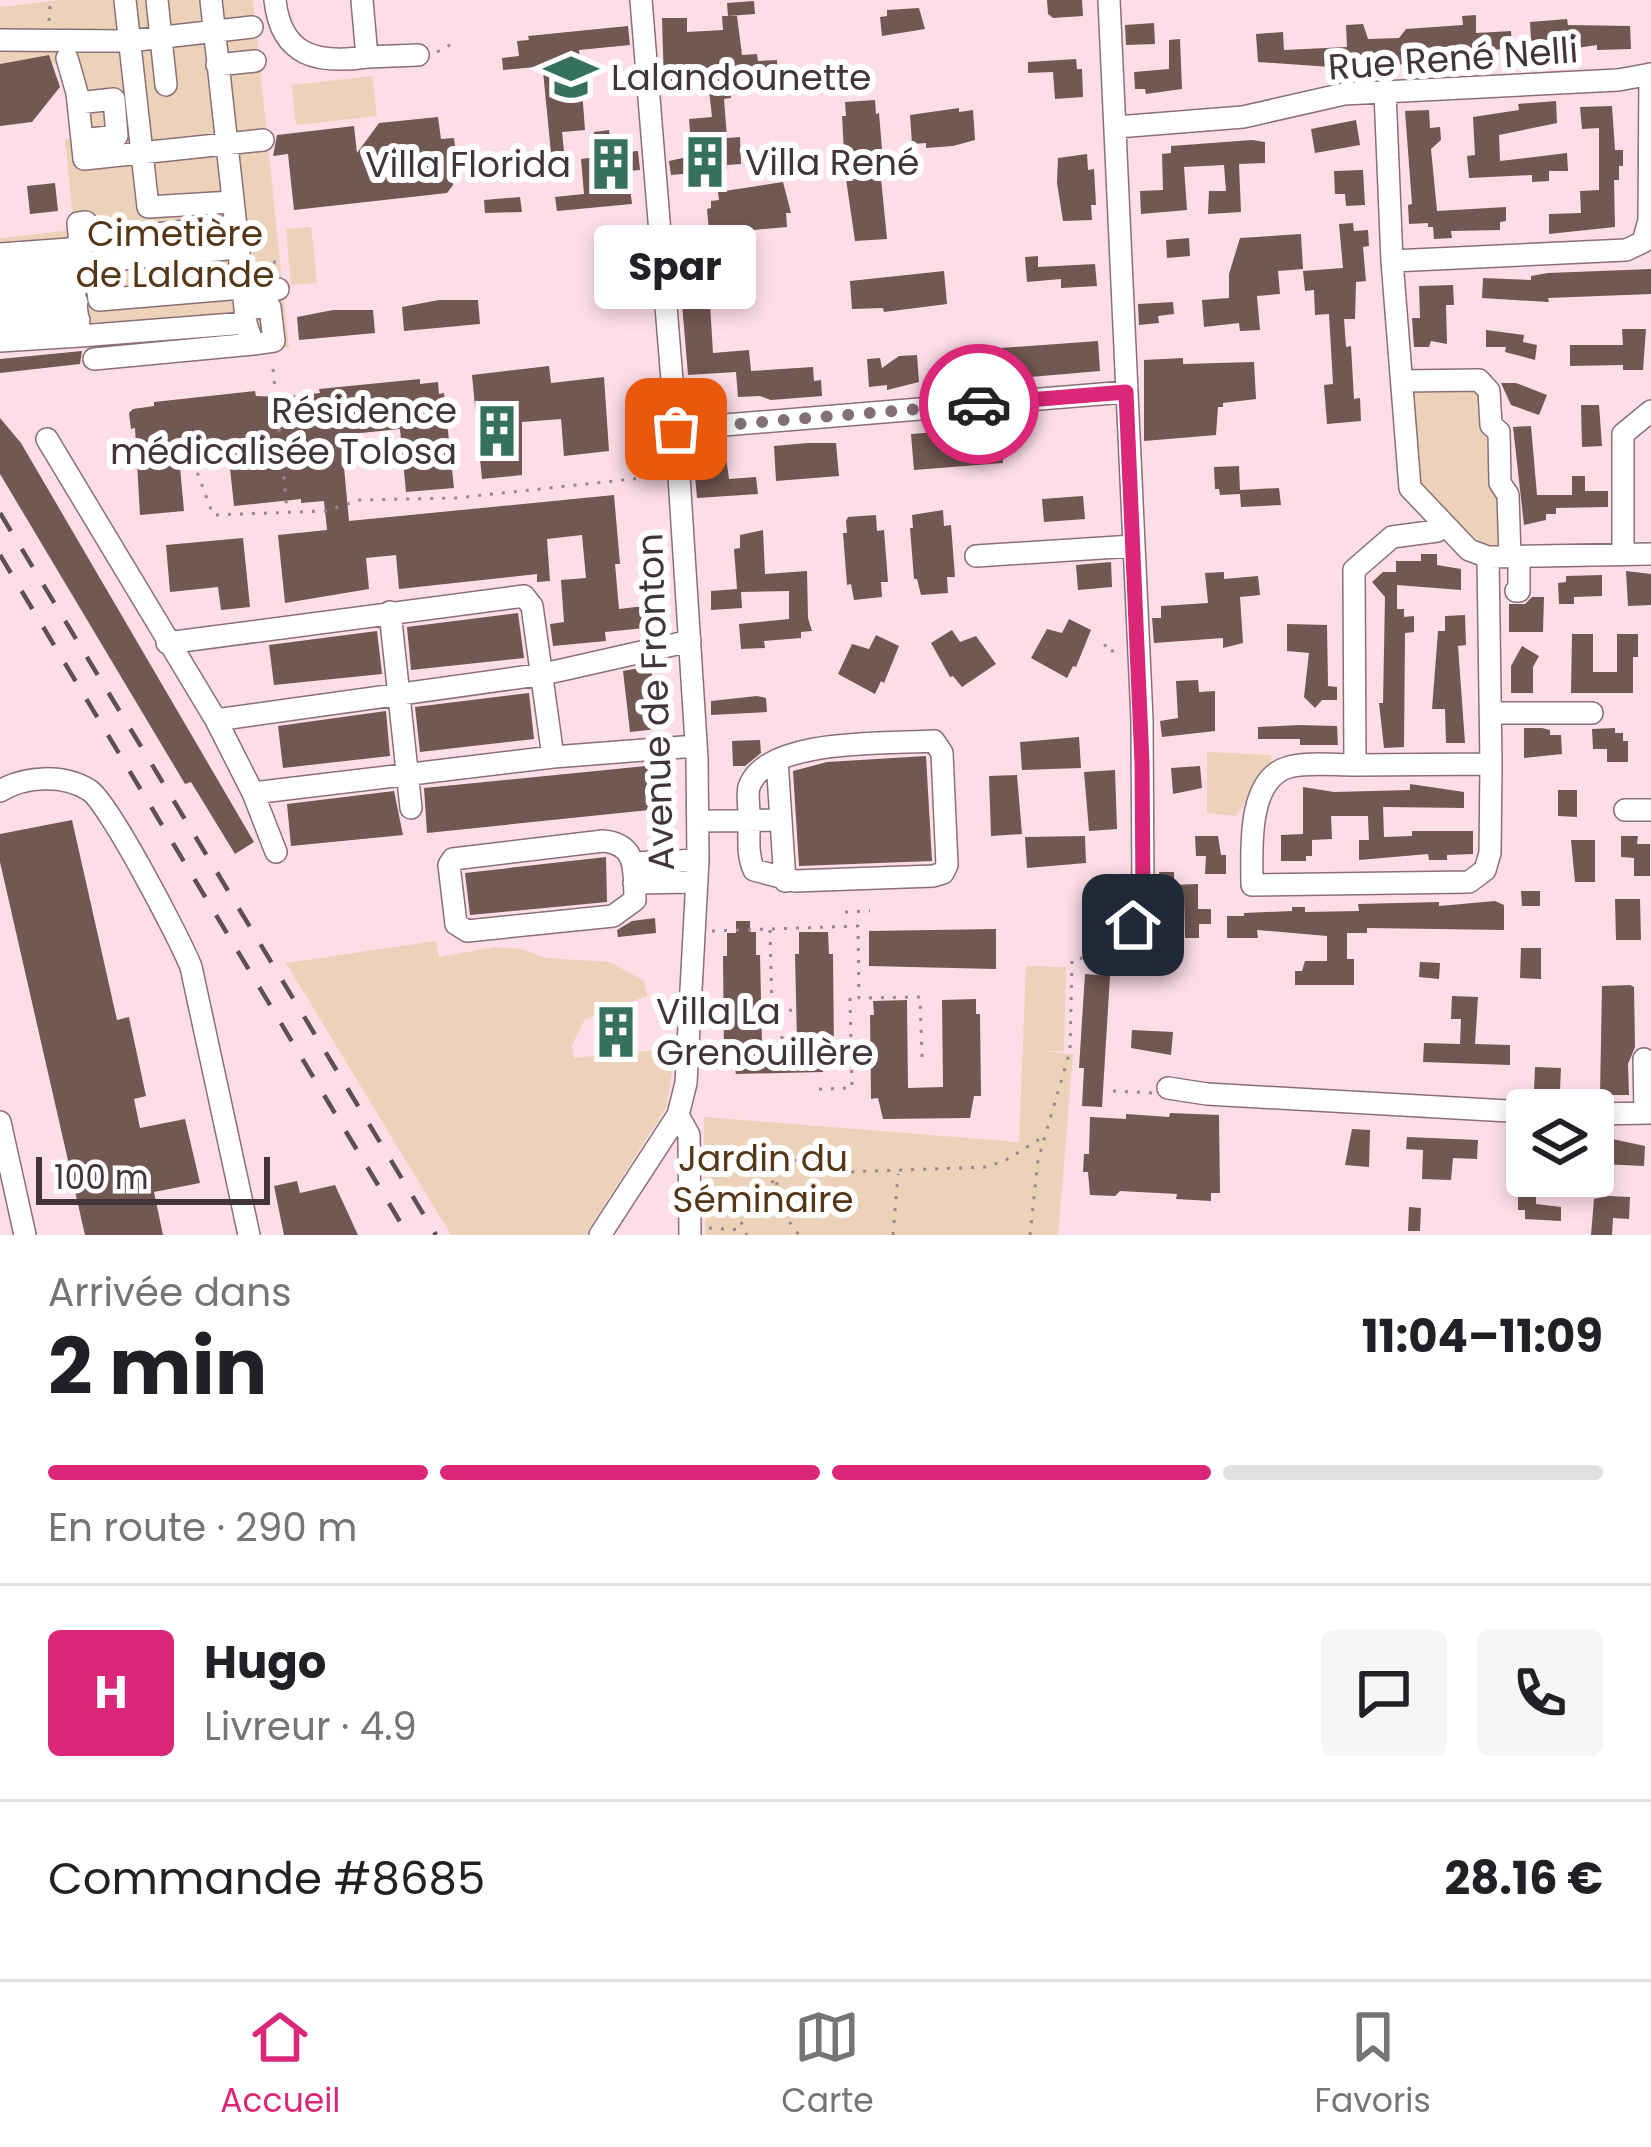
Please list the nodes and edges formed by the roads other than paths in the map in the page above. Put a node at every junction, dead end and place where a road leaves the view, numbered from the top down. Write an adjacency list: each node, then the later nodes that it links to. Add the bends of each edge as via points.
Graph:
1 (125, 0): 12 (street)
2 (157, 0): 10 (street)
3 (211, 0): 9 (street)
4 (274, 0): 14 (street, via 283,32 312,57)
5 (362, 0): 14 (street)
6 (641, 0): 45 (street, Avenue de Fronton)
7 (1109, 0): 23 (street)
8 (252, 27): 9 (street)
9 (214, 32): 10 (street); 17 (street)
10 (161, 37): 12 (street); 19 (street)
11 (0, 40): 12 (street)
12 (129, 41): 26 (street)
13 (418, 56): 14 (street)
14 (367, 57)
15 (67, 58): 22 (street)
16 (255, 61): 17 (street)
17 (218, 65): 25 (street)
18 (1650, 74): 20 (street, Rue René Nelli); 30 (street, via 1643,242 1626,250)
19 (166, 85)
20 (1385, 92): 23 (street, Rue René Nelli, via 1243,117); 30 (street)
21 (105, 119): 22 (street)
22 (80, 121): 26 (street, via 84,159)
23 (1117, 127): 43 (street)
24 (263, 140): 25 (street)
25 (226, 145): 26 (street); 27 (street)
26 (140, 153): 27 (street, via 145,202 153,210)
27 (232, 202): 28 (street)
28 (236, 237): 32 (street); 37 (street)
29 (0, 254): 32 (street)
30 (1391, 261): 42 (street)
31 (0, 274): 32 (street)
32 (79, 275): 34 (street); 35 (street, via 99,300); 36 (street); 38 (street); 39 (street); 40 (street)
33 (278, 289): 37 (street)
34 (0, 291)
35 (149, 295): 37 (street); 39 (street)
36 (0, 308)
37 (246, 311): 39 (street)
38 (0, 326)
39 (163, 338): 41 (street)
40 (0, 341)
41 (94, 359)
42 (1402, 381): 47 (street, via 1410,488); 52 (street, via 1479,380 1489,391 1508,495)
43 (1126, 392): 45 (street); 48 (street)
44 (1651, 411): 49 (street, via 1623,434)
45 (676, 429): 55 (street, Avenue de Fronton)
46 (47, 439): 56 (street)
47 (1444, 526): 52 (street, via 1469,550); 66 (street, via 1393,537 1354,570)
48 (1133, 546): 51 (street); 80 (street, via 1143,893)
49 (1623, 554): 50 (street); 52 (street)
50 (1651, 554)
51 (976, 556)
52 (1505, 557): 53 (street); 59 (street)
53 (1516, 591)
54 (390, 612): 56 (street); 57 (street, via 524,596); 58 (street)
55 (690, 641): 57 (street); 62 (street, Avenue de Fronton)
56 (167, 643): 61 (street)
57 (544, 674): 58 (street); 63 (street)
58 (398, 695): 61 (street); 67 (street)
59 (1490, 713): 60 (street); 65 (street)
60 (1592, 713)
61 (216, 720): 69 (street)
62 (696, 746): 63 (street); 75 (street, Avenue de Fronton)
63 (553, 757): 67 (street)
64 (777, 760): 73 (street, via 748,789); 74 (street); 79 (street, via 802,749 934,741 942,753 943,873)
65 (1491, 764): 66 (street); 66 (street, via 1490,853 1469,882 1252,885 1251,814 1276,773)
66 (1355, 765)
67 (407, 775): 69 (street); 70 (street)
68 (0, 791): 90 (street, via 42,779 93,791 176,929)
69 (254, 793): 76 (street)
70 (411, 808)
71 (1625, 810): 72 (street)
72 (1651, 810)
73 (749, 820): 74 (street); 75 (street); 79 (street, via 754,870)
74 (780, 820): 79 (street)
75 (698, 821): 77 (street, Avenue de Fronton)
76 (276, 852)
77 (696, 871): 78 (street); 86 (street, Avenue de Fronton)
78 (633, 873): 78 (street, via 625,847 603,841 458,857 449,865 456,924 467,931 613,916 634,900)
79 (784, 880)
80 (1133, 925)
81 (1644, 1059): 84 (street)
82 (1168, 1088): 83 (street)
83 (1506, 1111)
84 (1648, 1113): 85 (street)
85 (1614, 1114)
86 (678, 1115): 88 (street, via 689,1135); 91 (street, Avenue de Fronton)
87 (0, 1122): 89 (street)
88 (690, 1232)
89 (25, 1235)
90 (249, 1235)
91 (600, 1235)

